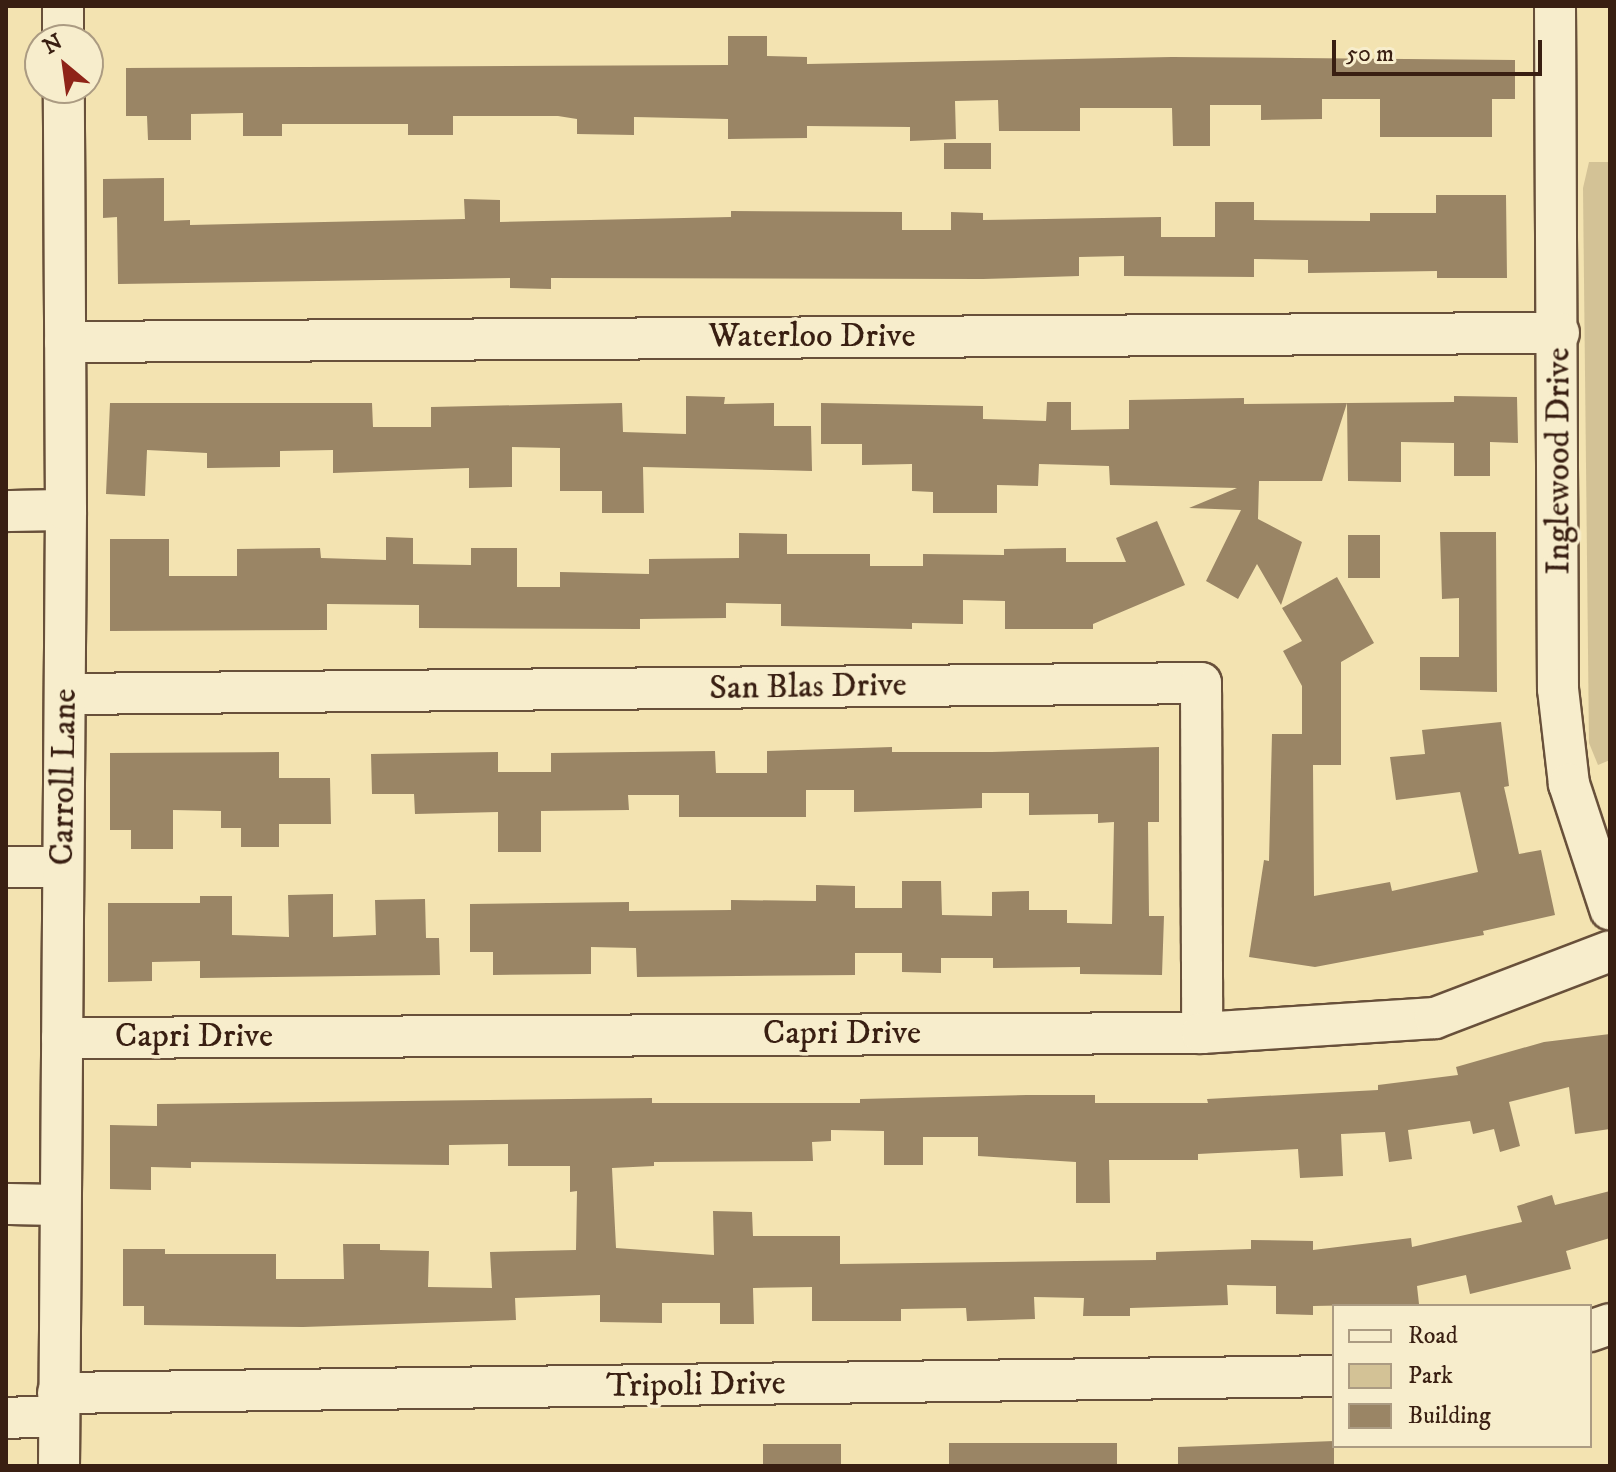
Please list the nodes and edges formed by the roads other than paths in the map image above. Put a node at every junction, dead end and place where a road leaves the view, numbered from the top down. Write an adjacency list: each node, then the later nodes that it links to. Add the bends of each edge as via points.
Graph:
1 (1555, 6): 3 (street, Inglewood Drive)
2 (64, 104): 4 (street, Carroll Lane)
3 (1559, 333): 4 (street, Waterloo Drive); 10 (street, Inglewood Drive, via 1558,689 1569,784)
4 (65, 342): 5 (street, Carroll Lane)
5 (66, 510): 6 (street); 7 (street, Carroll Lane)
6 (6, 511)
7 (65, 694): 9 (street, Carroll Lane); 12 (street, San Blas Drive, via 1201,683)
8 (6, 867): 9 (street)
9 (63, 867): 13 (street, Carroll Lane)
10 (1610, 909)
11 (1610, 951): 12 (street, Capri Drive, via 1435,1018)
12 (1202, 1033): 13 (street, Capri Drive)
13 (62, 1038): 15 (street, Carroll Lane)
14 (6, 1204): 15 (street)
15 (60, 1205): 17 (street, Carroll Lane)
16 (1332, 1376): 17 (street, Tripoli Drive)
17 (58, 1405): 18 (street, Tripoli Drive); 19 (street, Carroll Lane)
18 (6, 1418)
19 (59, 1466)

